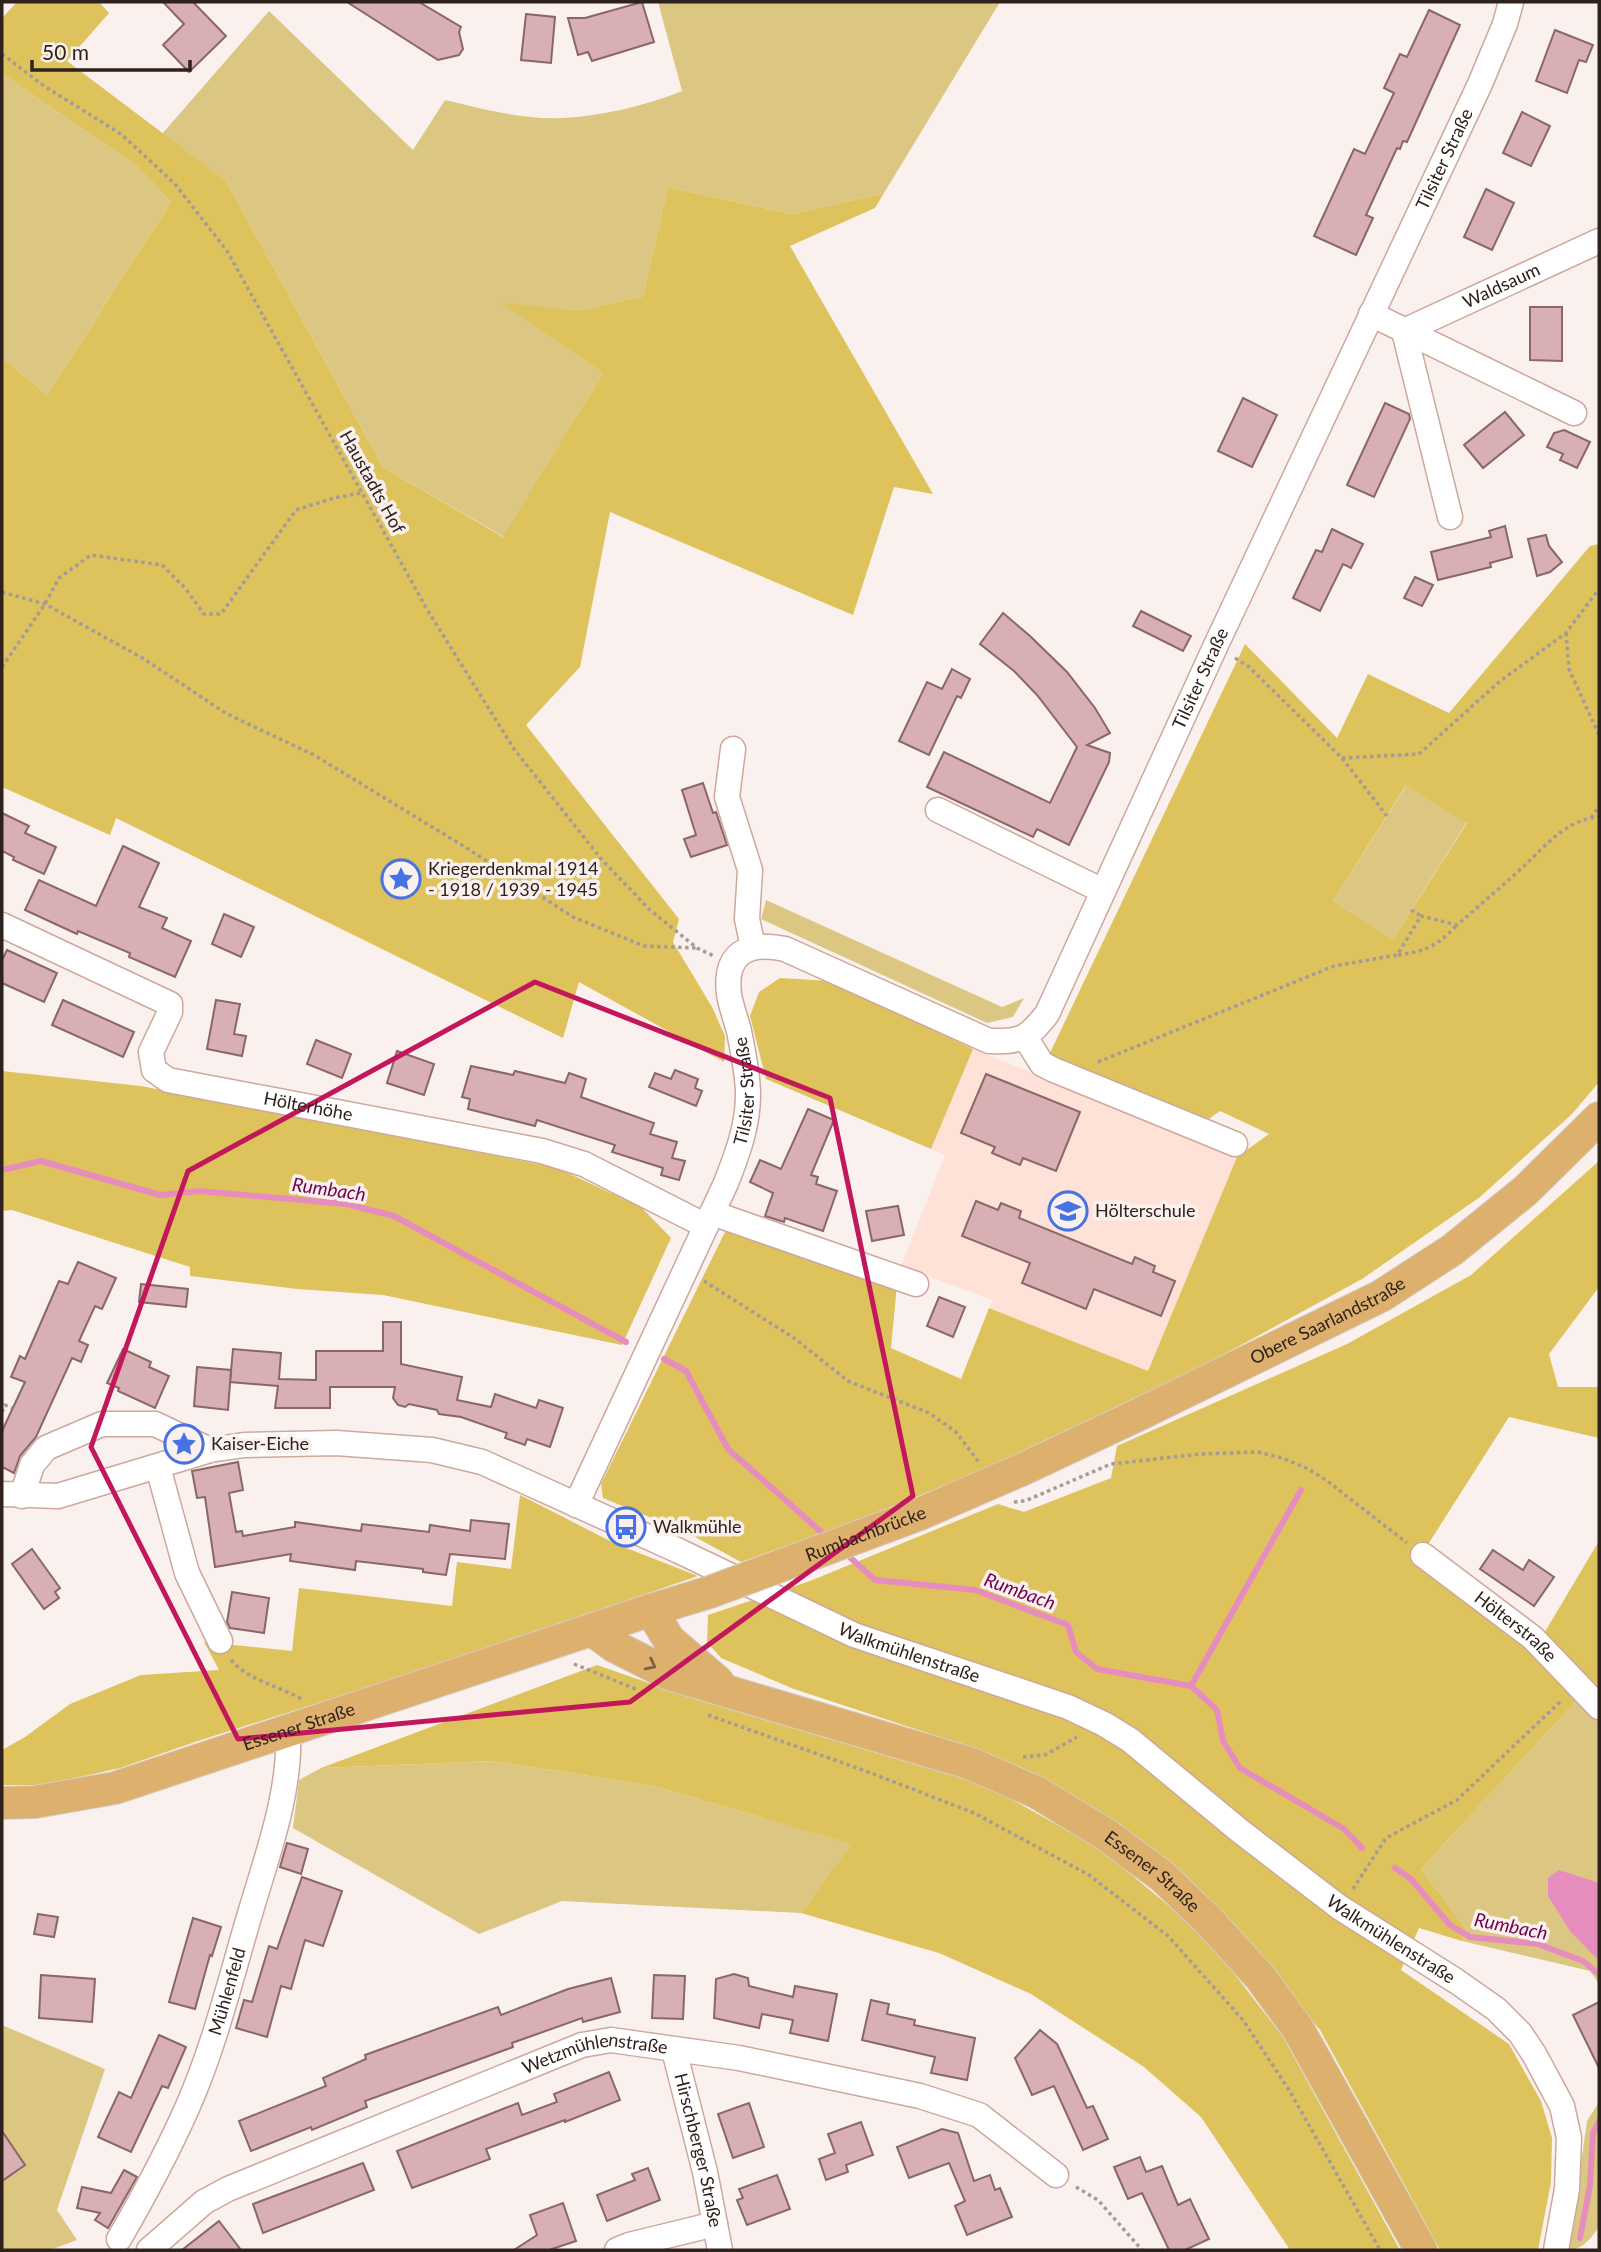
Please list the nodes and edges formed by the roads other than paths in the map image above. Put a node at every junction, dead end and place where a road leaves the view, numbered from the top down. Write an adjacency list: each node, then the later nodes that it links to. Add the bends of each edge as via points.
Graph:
1 (1511, 2): 3 (street, Tilsiter Straße, via 1480,84)
2 (1599, 242): 4 (street, Waldsaum)
3 (1371, 314): 4 (street); 9 (street, Tilsiter Straße)
4 (1404, 331): 5 (street); 6 (street)
5 (1574, 413)
6 (1450, 517)
7 (733, 749): 11 (street, via 727,797 750,870 747,919)
8 (938, 810): 9 (street)
9 (1103, 891): 12 (street, Tilsiter Straße, via 1047,1014)
10 (2, 925): 15 (street, Hölterhöhe, via 170,1004 151,1052 154,1070 168,1080 542,1151 584,1164)
11 (753, 947): 12 (street, via 785,949 989,1041 1013,1042); 15 (street, Tilsiter Straße, via 739,953 729,975 729,995 746,1068 746,1124)
12 (1025, 1037): 14 (street, via 1042,1064)
13 (1599, 1118): 19 (main road, Obere Saarlandstraße, via 1525,1191 1463,1242 1381,1296)
14 (1235, 1144)
15 (709, 1220): 16 (street); 21 (street, Tilsiter Straße)
16 (916, 1284)
17 (210, 1450): 18 (street, Walkmühlenstraße); 20 (street, via 155,1424 102,1424 46,1448); 21 (street, Walkmühlenstraße, via 336,1443 432,1450 482,1462)
18 (158, 1467): 20 (street, Walkmühlenstraße, via 58,1496); 26 (street, via 187,1573)
19 (1021, 1469): 23 (main road, Rumbachbrücke, bridge, via 920,1514)
20 (12, 1495)
21 (576, 1505): 39 (street, Walkmühlenstraße, via 854,1635 1068,1707 1104,1724 1339,1907 1496,2009 1520,2033 1562,2106 1569,2138 1567,2189)
22 (1423, 1555): 28 (street, Hölterstraße, via 1533,1638)
23 (710, 1592): 24 (main road, Essener Straße)
24 (651, 1610): 25 (main road, Essener Straße); 27 (main road, Essener Straße, via 669,1640)
25 (592, 1630): 27 (main road, Essener Straße, one-way to 27, via 669,1674); 29 (main road, Essener Straße)
26 (220, 1642)
27 (727, 1690): 38 (main road, Essener Straße, via 970,1763 1036,1792 1105,1834 1161,1876 1260,1977 1298,2029)
28 (1599, 1707)
29 (288, 1730): 30 (main road, Essener Straße, via 115,1788); 34 (street, Mühlenfeld, via 289,1755 278,1819 212,2040 188,2106)
30 (2, 1803)
31 (674, 2050): 32 (street, Wetzmühlenstraße, via 739,2058 920,2096 979,2115); 33 (street, Hirschberger Straße); 35 (street, Wetzmühlenstraße, via 611,2040 582,2045 228,2189 204,2202)
32 (1056, 2175)
33 (715, 2224): 36 (street); 37 (street, Hirschberger Straße)
34 (119, 2239)
35 (149, 2250)
36 (617, 2250)
37 (720, 2250)
38 (1421, 2250)
39 (1556, 2250)

